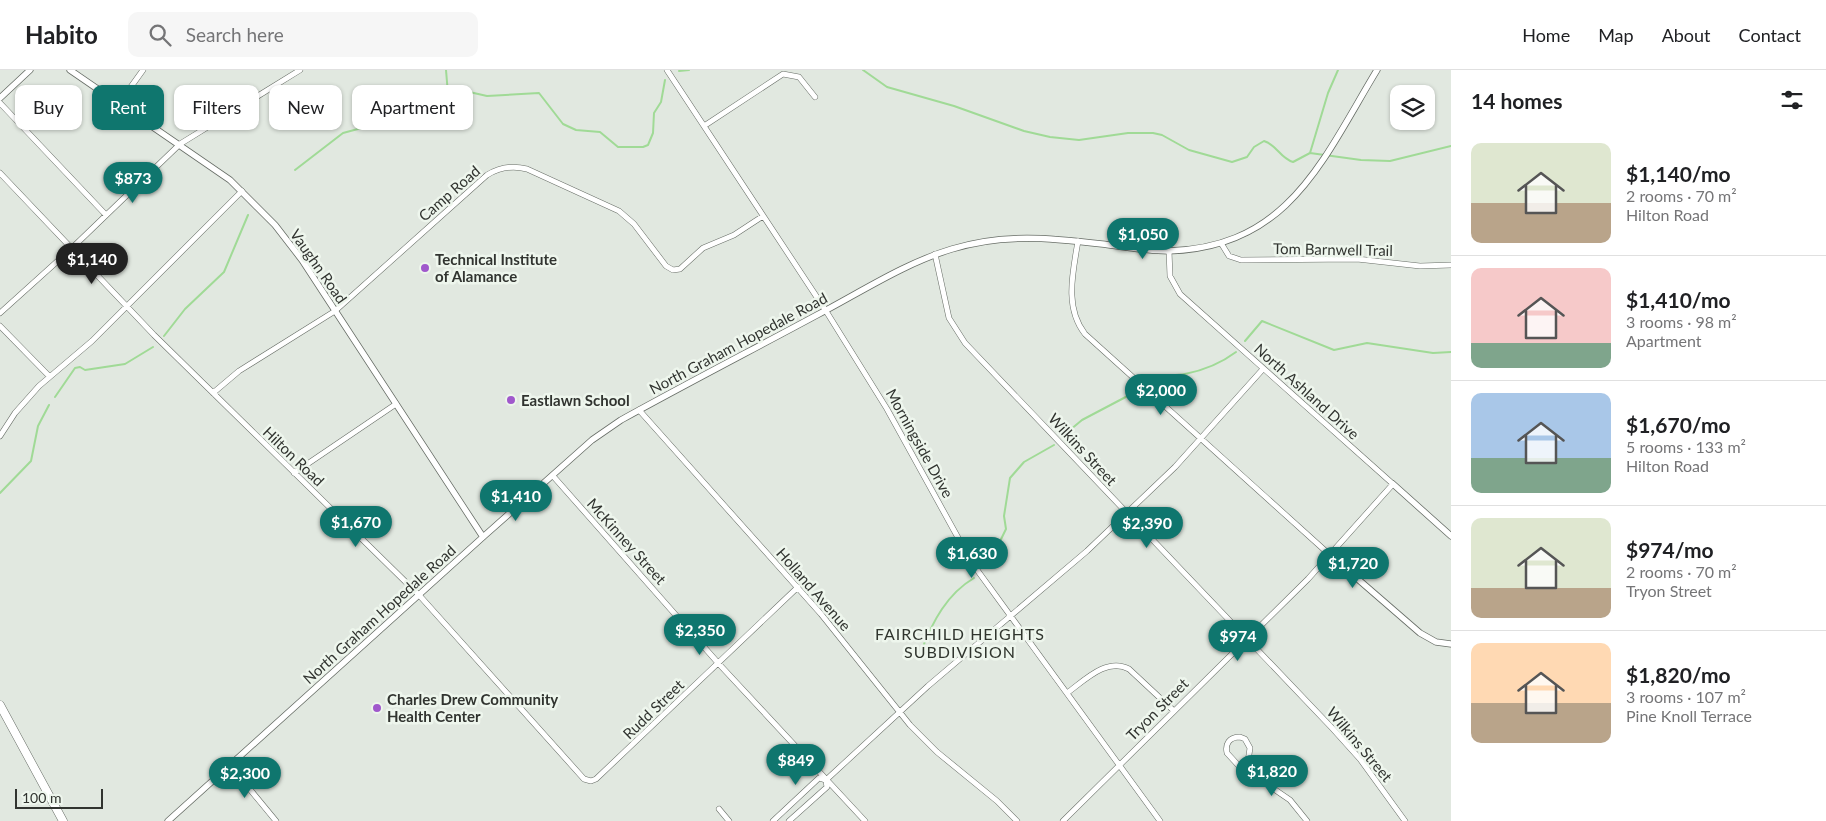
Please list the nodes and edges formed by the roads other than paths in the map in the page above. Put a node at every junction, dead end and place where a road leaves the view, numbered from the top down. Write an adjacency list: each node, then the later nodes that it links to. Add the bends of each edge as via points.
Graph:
1 (30, 70): 11 (street)
2 (70, 70): 8 (street, Vaughn Road)
3 (143, 70): 9 (street)
4 (300, 70): 7 (street)
5 (667, 70): 13 (street, Morningside Drive)
6 (1377, 70): 21 (street, North Graham Hopedale Road, via 1294,199 1258,228)
7 (292, 72): 15 (street)
8 (93, 85)
9 (132, 85)
10 (815, 97): 13 (street, via 799,77 783,74)
11 (0, 98)
12 (0, 103): 18 (street)
13 (704, 126): 19 (street, Morningside Drive)
14 (160, 130): 15 (street, Vaughn Road)
15 (180, 144): 17 (street, Vaughn Road); 18 (street)
16 (0, 173): 22 (street, Hilton Road)
17 (242, 191): 26 (street); 28 (street, Vaughn Road, via 287,240)
18 (106, 215): 22 (street)
19 (763, 216): 27 (street, Morningside Drive); 28 (street, Camp Road, via 734,235 703,248 684,267 673,270 666,266 634,224 618,211 526,169 504,167 488,175)
20 (1078, 241): 23 (street, North Graham Hopedale Road); 24 (street, North Graham Hopedale Road, via 1008,238); 37 (street, via 1072,292 1074,313 1080,328)
21 (1221, 243): 23 (street, North Graham Hopedale Road); 25 (street, Tom Barnwell Trail, via 1229,256 1242,260 1357,259 1420,266)
22 (71, 249): 26 (street, Hilton Road); 29 (street)
23 (1168, 251): 31 (street, North Ashland Drive, via 1170,276 1176,289)
24 (935, 254): 27 (street, North Graham Hopedale Road); 41 (street, Wilkins Street, via 948,314 959,336)
25 (1451, 265)
26 (126, 307): 32 (street); 33 (street, Hilton Road)
27 (826, 310): 35 (street, North Graham Hopedale Road); 47 (street, Morningside Drive, via 887,409 964,550)
28 (335, 311): 33 (street, Camp Road, via 240,371); 34 (street, Vaughn Road)
29 (0, 313)
30 (0, 326): 32 (street)
31 (1263, 368): 37 (street); 40 (street, North Ashland Drive)
32 (50, 376): 36 (street, via 29,396)
33 (213, 392): 38 (street, Hilton Road)
34 (396, 404): 38 (street); 43 (street, Vaughn Road)
35 (639, 410): 39 (street, North Graham Hopedale Road, via 592,440); 45 (street, Holland Avenue)
36 (0, 436)
37 (1200, 438): 41 (street); 44 (street)
38 (294, 473): 46 (street, Hilton Road)
39 (552, 476): 43 (street, North Graham Hopedale Road); 50 (street, McKinney Street)
40 (1393, 484): 42 (street, North Ashland Drive); 44 (street, Tryon Street)
41 (1126, 513): 47 (street, via 1087,551); 48 (street, Wilkins Street)
42 (1451, 536)
43 (483, 537): 46 (street, North Graham Hopedale Road)
44 (1330, 555): 48 (street, Tryon Street); 49 (street, via 1427,638)
45 (798, 587): 50 (street, Rudd Street); 54 (street, Holland Avenue)
46 (418, 595): 55 (street, North Graham Hopedale Road); 59 (street, Hilton Road)
47 (1010, 616): 51 (street, Morningside Drive); 54 (street)
48 (1248, 639): 53 (street, Tryon Street); 72 (street, Wilkins Street, via 1360,759)
49 (1451, 644)
50 (719, 664): 58 (street, McKinney Street); 59 (street, Rudd Street, via 596,779)
51 (1067, 693): 53 (street, via 1106,667 1123,665); 56 (street, Morningside Drive)
52 (0, 705): 61 (main road)
53 (1174, 711): 56 (street, Tryon Street)
54 (900, 712): 58 (street); 68 (street, Holland Avenue, via 937,752)
55 (229, 764): 62 (street, North Graham Hopedale Road); 63 (street)
56 (1119, 765): 69 (street, Tryon Street); 70 (street, Morningside Drive)
57 (1247, 768): 57 (street, via 1238,765 1227,753 1231,738 1240,737 1248,743); 71 (street, via 1290,800)
58 (826, 780): 65 (street, via 819,778); 66 (street, via 827,787); 67 (street, McKinney Street)
59 (588, 781)
60 (719, 809): 64 (street)
61 (63, 821)
62 (168, 821)
63 (276, 821)
64 (730, 821)
65 (773, 821)
66 (789, 821)
67 (864, 821)
68 (1017, 821)
69 (1063, 821)
70 (1160, 821)
71 (1307, 821)
72 (1405, 821)

